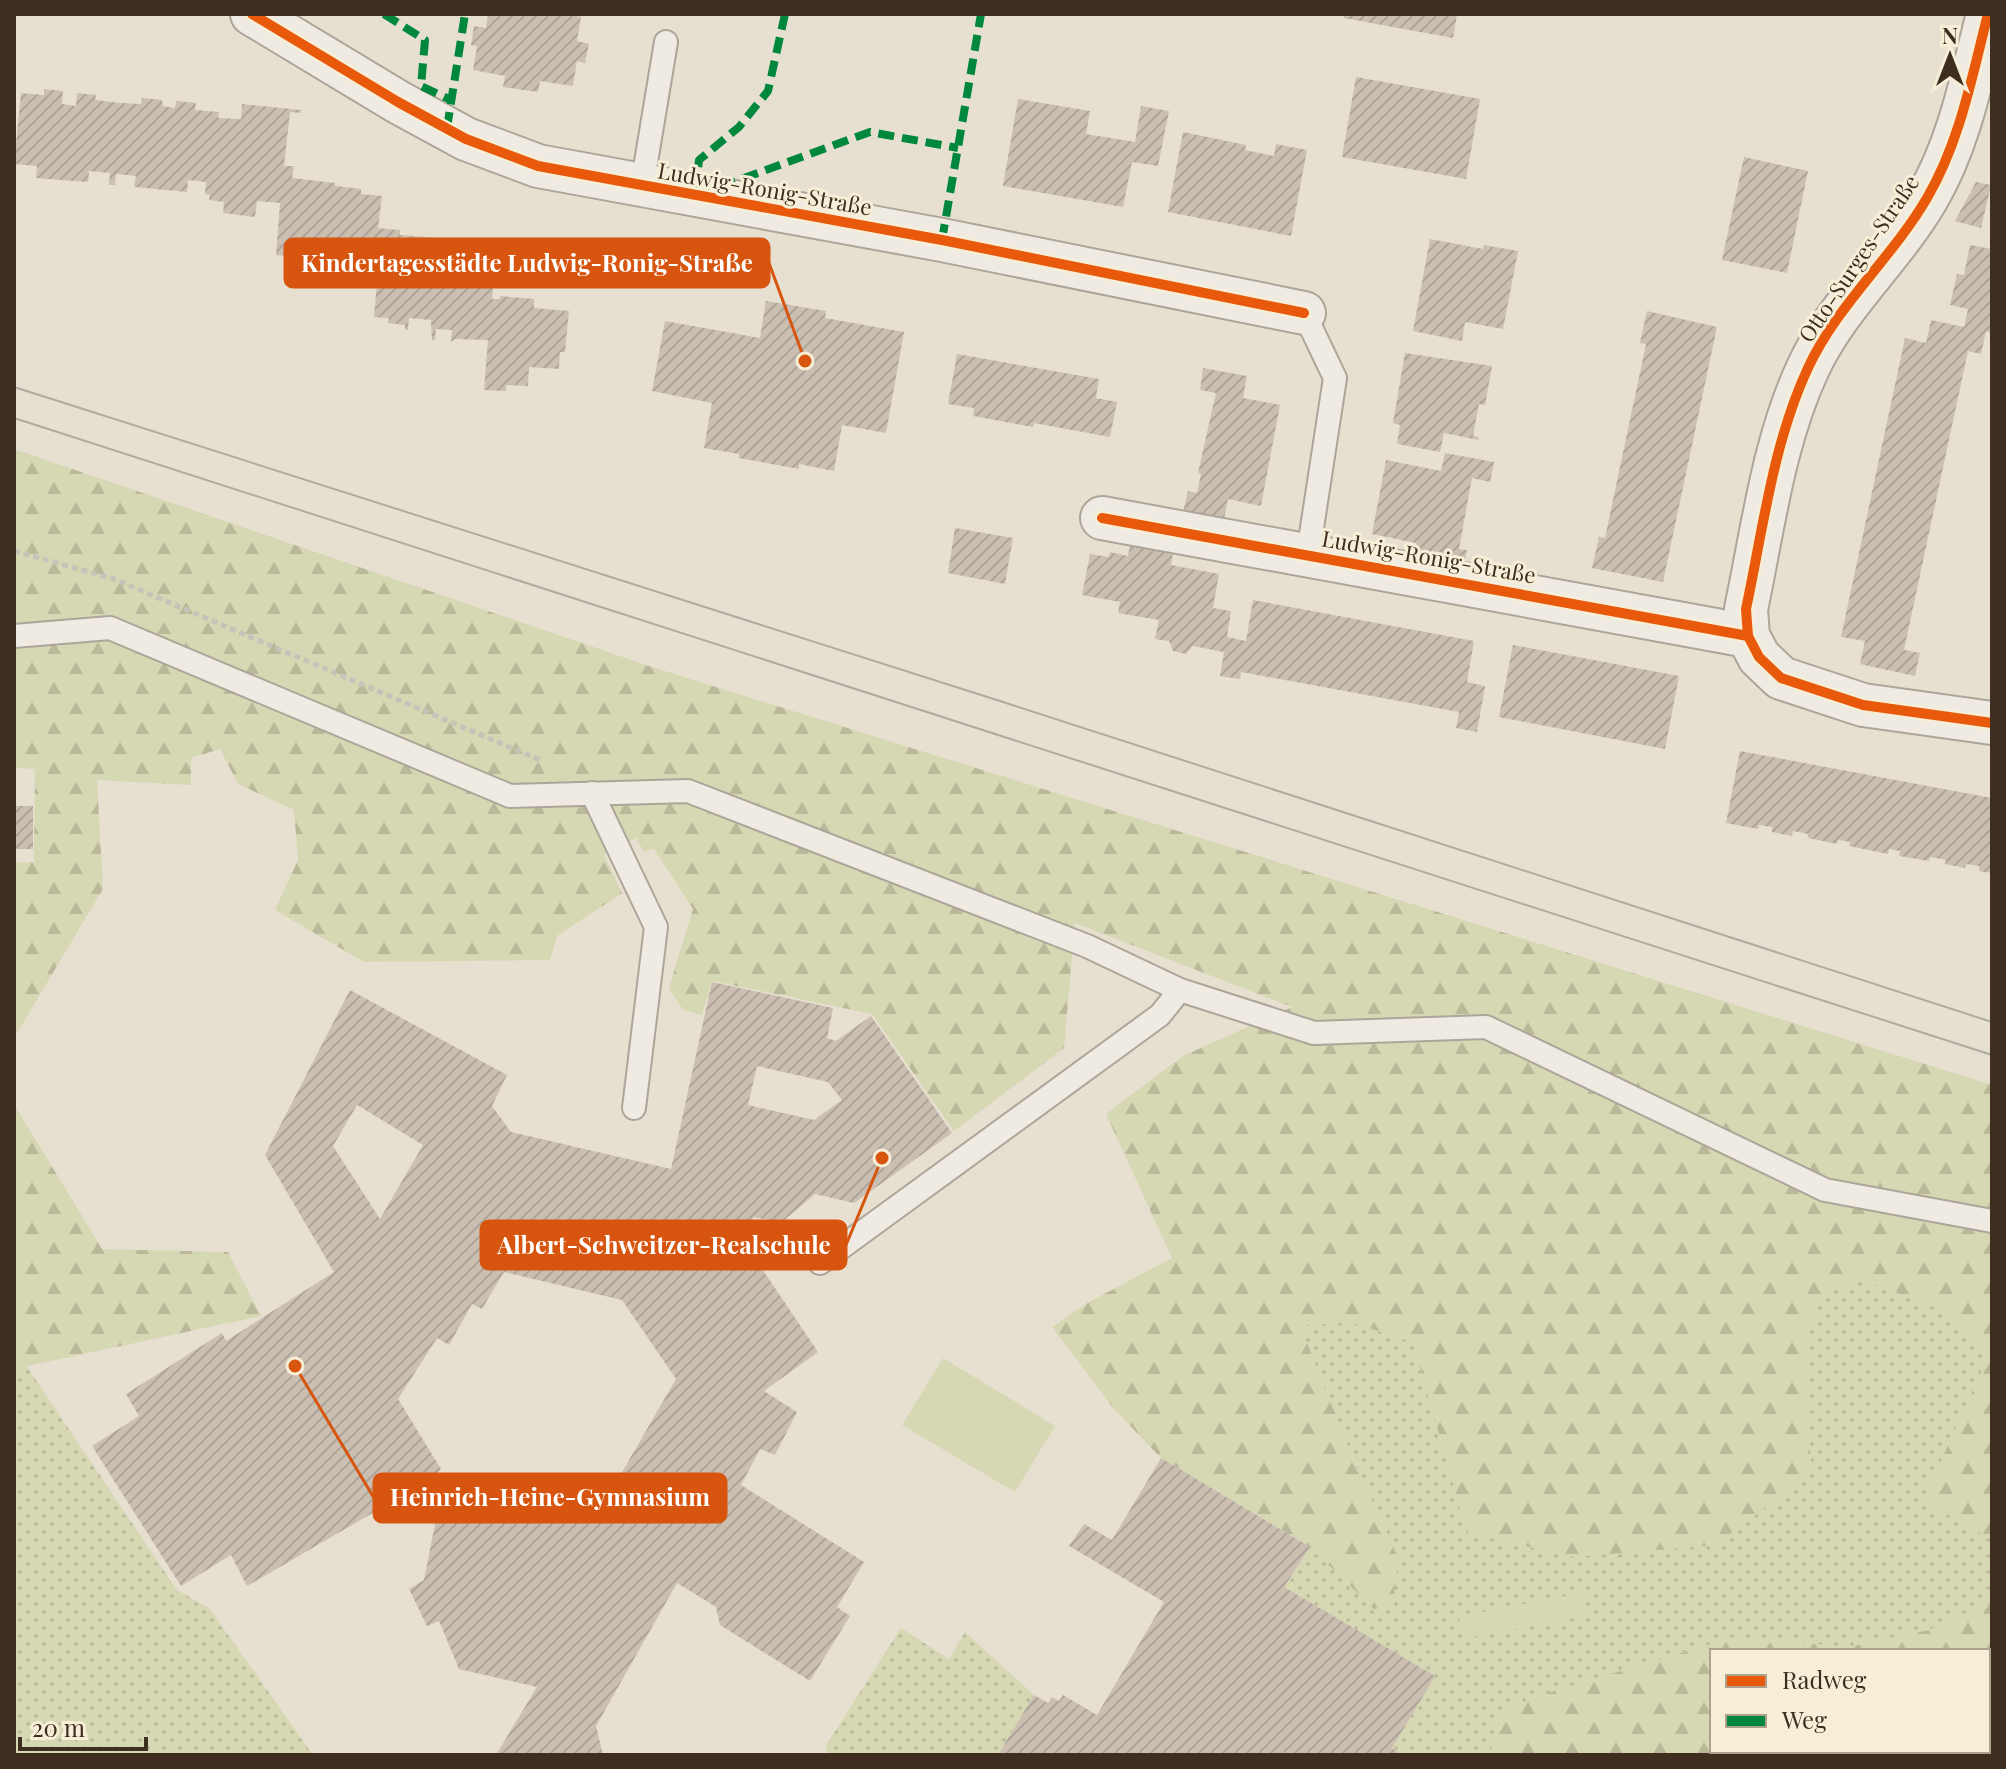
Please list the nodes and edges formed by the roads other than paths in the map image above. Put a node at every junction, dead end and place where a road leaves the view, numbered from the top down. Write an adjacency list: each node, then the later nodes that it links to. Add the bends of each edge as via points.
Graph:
1 (252, 14): 4 (street, Ludwig-Ronig-Straße, via 466,139 538,166)
2 (1988, 14): 9 (street, Otto-Surges-Straße, via 1956,136 1927,198 1808,366 1783,433 1746,609)
3 (666, 42): 4 (lane)
4 (642, 186): 5 (street, Ludwig-Ronig-Straße)
5 (1304, 313): 7 (lane, Ludwig-Ronig-Straße, via 1335,378)
6 (1102, 518): 7 (street, Ludwig-Ronig-Straße)
7 (1308, 554): 9 (street, Ludwig-Ronig-Straße)
8 (14, 636): 11 (lane, via 110,628 510,796)
9 (1748, 636): 10 (street, via 1759,657 1781,678 1863,705)
10 (1992, 723)
11 (592, 793): 12 (lane, via 688,791 1087,946); 13 (lane, via 656,927)
12 (1180, 990): 14 (lane, via 1314,1033 1486,1027 1825,1190); 15 (lane, via 1160,1015)
13 (634, 1108)
14 (1992, 1221)
15 (820, 1263)

